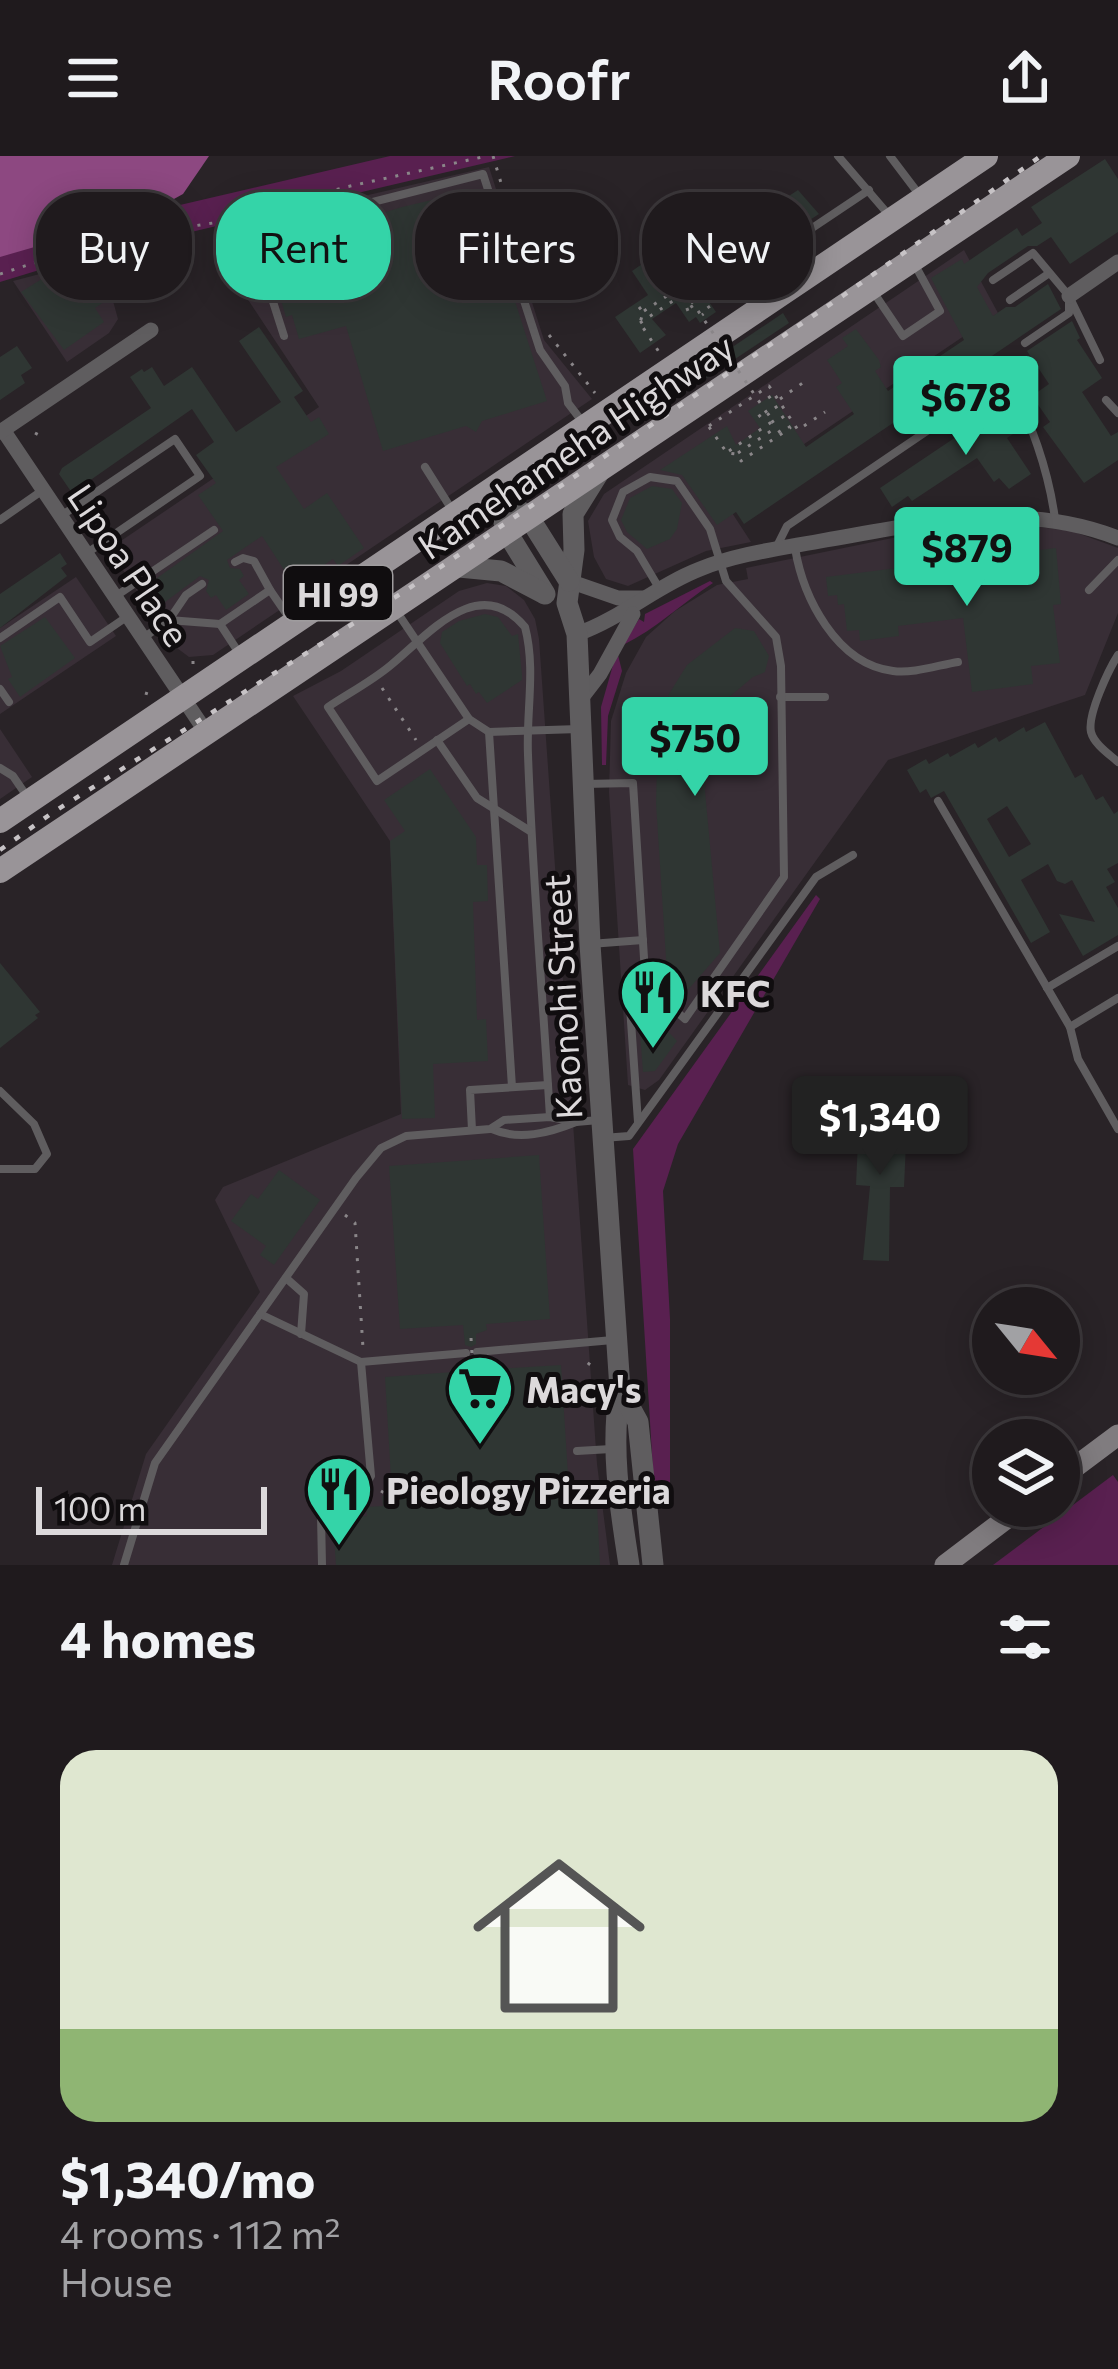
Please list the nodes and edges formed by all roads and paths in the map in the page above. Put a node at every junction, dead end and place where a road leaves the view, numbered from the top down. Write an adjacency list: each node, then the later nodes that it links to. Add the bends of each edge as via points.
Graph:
1 (490, 156): 7 (path); 13 (path, via 214,224 108,239)
2 (838, 156): 6 (lane)
3 (890, 156): 8 (lane)
4 (986, 156): 8 (main road, Kamehameha Highway / HI 99)
5 (1068, 156): 11 (main road, Kamehameha Highway / HI 99)
6 (869, 190): 9 (lane); 10 (lane)
7 (502, 192)
8 (922, 199): 9 (main road, Kamehameha Highway / HI 99)
9 (892, 220): 43 (main road, Kamehameha Highway / HI 99)
10 (813, 227)
11 (913, 261): 16 (main road, Kamehameha Highway / HI 99); 16 (lane, via 940,311 903,336)
12 (1118, 262): 17 (street)
13 (0, 274)
14 (1048, 274): 15 (lane, via 1033,253); 17 (lane); 21 (lane)
15 (993, 280)
16 (871, 288): 50 (main road, Kamehameha Highway / HI 99)
17 (1069, 296): 29 (lane, via 1069,313); 32 (lane)
18 (658, 300): 25 (path, via 641,310)
19 (691, 300): 22 (path, bridge)
20 (704, 300): 24 (path, via 710,309)
21 (1010, 300)
22 (694, 305): 23 (path, bridge); 39 (path, bridge)
23 (686, 310): 24 (path, bridge, via 695,304); 25 (path, via 694,304 686,292)
24 (702, 315): 30 (path, bridge)
25 (640, 323): 31 (path)
26 (152, 330): 45 (street, Lipoa Place)
27 (549, 335): 35 (path)
28 (284, 336): 43 (lane, via 251,233 483,174 540,350)
29 (1025, 343)
30 (724, 347)
31 (662, 356)
32 (1100, 360)
33 (744, 377): 38 (path, bridge)
34 (805, 382): 36 (path)
35 (598, 397)
36 (778, 400): 40 (path, via 798,430); 47 (path, via 769,386 707,424)
37 (1106, 400): 41 (lane)
38 (760, 401): 42 (path, bridge, via 766,411); 46 (path, via 768,395 790,428)
39 (766, 411): 42 (path, bridge); 44 (path, bridge)
40 (825, 412)
41 (1118, 413)
42 (758, 417): 47 (path, via 766,411 773,422)
43 (585, 426): 51 (main road, Kamehameha Highway / HI 99)
44 (777, 427): 46 (path, bridge); 48 (path)
45 (2, 431): 52 (street, Lipoa Place)
46 (781, 434): 48 (path, via 741,461)
47 (727, 453): 48 (path)
48 (736, 454)
49 (425, 467): 53 (lane)
50 (602, 469): 55 (main road, Kamehameha Highway / HI 99); 71 (street, via 573,514 574,550)
51 (493, 489): 53 (main road, Kamehameha Highway / HI 99); 55 (street, Kaonohi Street); 59 (street, Kaonohi Street)
52 (44, 490): 54 (street, Lipoa Place); 57 (lane)
53 (455, 514): 77 (main road, Kamehameha Highway / HI 99)
54 (61, 516): 63 (street, Lipoa Place); 63 (lane, via 175,439 200,476)
55 (530, 518): 59 (main road, Kamehameha Highway / HI 99); 71 (street, Kaonohi Street)
56 (1054, 519): 60 (street); 61 (street, via 952,519); 62 (lane, via 1005,378 787,526)
57 (0, 520)
58 (214, 530): 73 (lane)
59 (508, 534): 67 (main road, Kamehameha Highway / HI 99); 71 (street, Kaonohi Street)
60 (1118, 538)
61 (795, 546): 62 (street); 85 (lane, via 800,581 858,658 894,671)
62 (776, 549): 66 (street)
63 (86, 554): 73 (street, Lipoa Place)
64 (1118, 560): 70 (lane)
65 (235, 562): 69 (lane, via 254,561)
66 (720, 562): 72 (street); 72 (lane, via 710,529 677,481 638,481 622,492 612,520 637,551); 88 (lane, via 726,581 776,638)
67 (459, 567): 71 (street, via 501,571); 74 (main road, Kamehameha Highway / HI 99)
68 (202, 584): 76 (lane)
69 (270, 590): 77 (lane); 78 (lane)
70 (1089, 590)
71 (560, 593): 72 (street); 79 (street, Kaonohi Street)
72 (652, 594): 79 (street); 91 (street, via 623,625)
73 (115, 597): 75 (street, Lipoa Place)
74 (395, 610): 82 (lane); 97 (main road, Kamehameha Highway / HI 99)
75 (128, 616): 80 (lane, via 90,642 60,597); 81 (street, Lipoa Place)
76 (170, 620): 78 (lane); 81 (lane)
77 (292, 623): 84 (main road, Kamehameha Highway / HI 99)
78 (220, 624): 84 (lane)
79 (578, 634): 91 (street, Kaonohi Street)
80 (0, 638)
81 (143, 638): 90 (street, Lipoa Place)
82 (416, 640): 86 (lane); 93 (lane); 95 (lane, via 474,606 514,614 530,644)
83 (1118, 655): 100 (lane, via 1091,733)
84 (242, 658): 90 (main road, Kamehameha Highway / HI 99)
85 (958, 662)
86 (376, 675): 99 (path); 99 (lane, via 328,707 377,781)
87 (0, 689): 92 (lane)
88 (781, 697): 89 (lane); 113 (lane, via 782,884 685,1019)
89 (825, 697)
90 (183, 698): 97 (street, Lipoa Place); 103 (main road, Kamehameha Highway / HI 99)
91 (580, 700): 94 (street, Kaonohi Street)
92 (9, 702)
93 (469, 719): 96 (lane); 98 (lane)
94 (580, 729): 95 (lane); 102 (street, Kaonohi Street)
95 (526, 731): 96 (lane); 107 (lane)
96 (489, 732): 105 (lane)
97 (206, 733): 109 (main road, Kamehameha Highway / HI 99)
98 (437, 740): 99 (lane); 105 (lane)
99 (418, 753)
100 (1118, 762)
101 (0, 768): 103 (lane)
102 (583, 784): 110 (lane, via 633,783); 111 (street, Kaonohi Street)
103 (30, 801): 106 (main road, Kamehameha Highway / HI 99)
104 (938, 801): 114 (lane)
105 (494, 810): 107 (lane); 118 (lane)
106 (0, 821)
107 (531, 832): 117 (lane)
108 (853, 855): 122 (lane, via 816,877)
109 (0, 872)
110 (643, 940): 111 (lane); 113 (lane)
111 (590, 944): 124 (street, Kaonohi Street)
112 (1118, 946): 114 (lane)
113 (649, 983): 122 (lane, via 630,1007)
114 (1047, 988): 116 (lane)
115 (1118, 998): 116 (lane)
116 (1070, 1027): 125 (lane, via 1078,1059)
117 (548, 1085): 118 (lane); 120 (lane)
118 (512, 1087): 126 (lane, via 470,1090)
119 (0, 1091): 127 (lane, via 34,1124 47,1154 35,1169)
120 (550, 1117): 121 (lane); 123 (lane, via 504,1120)
121 (576, 1122): 123 (lane, via 551,1132); 124 (lane)
122 (638, 1123): 124 (lane, via 629,1136)
123 (490, 1129): 126 (lane)
124 (601, 1129): 133 (street, Kaonohi Street)
125 (1118, 1129)
126 (472, 1130): 129 (lane, via 406,1136 381,1148)
127 (0, 1169)
128 (345, 1215): 134 (path, via 355,1223)
129 (286, 1278): 130 (lane); 131 (lane, via 304,1294)
130 (260, 1314): 131 (lane); 147 (lane, via 155,1462)
131 (301, 1334): 137 (lane)
132 (471, 1338): 138 (path, bridge)
133 (616, 1340): 135 (lane); 139 (street, Kaonohi Street)
134 (363, 1350)
135 (477, 1352)
136 (466, 1353): 137 (lane)
137 (362, 1362): 148 (lane, via 371,1476 321,1515)
138 (473, 1369)
139 (620, 1389): 141 (street, Kaonohi Street); 150 (street, Kaonohi Street, via 638,1422)
140 (1118, 1435): 143 (main road)
141 (616, 1449): 142 (lane); 149 (street, Kaonohi Street)
142 (577, 1451)
143 (1080, 1463)
144 (381, 1491): 145 (path)
145 (388, 1496)
146 (995, 1527): 151 (main road)
147 (124, 1565)
148 (322, 1565)
149 (629, 1565)
150 (653, 1565)
151 (944, 1565)

